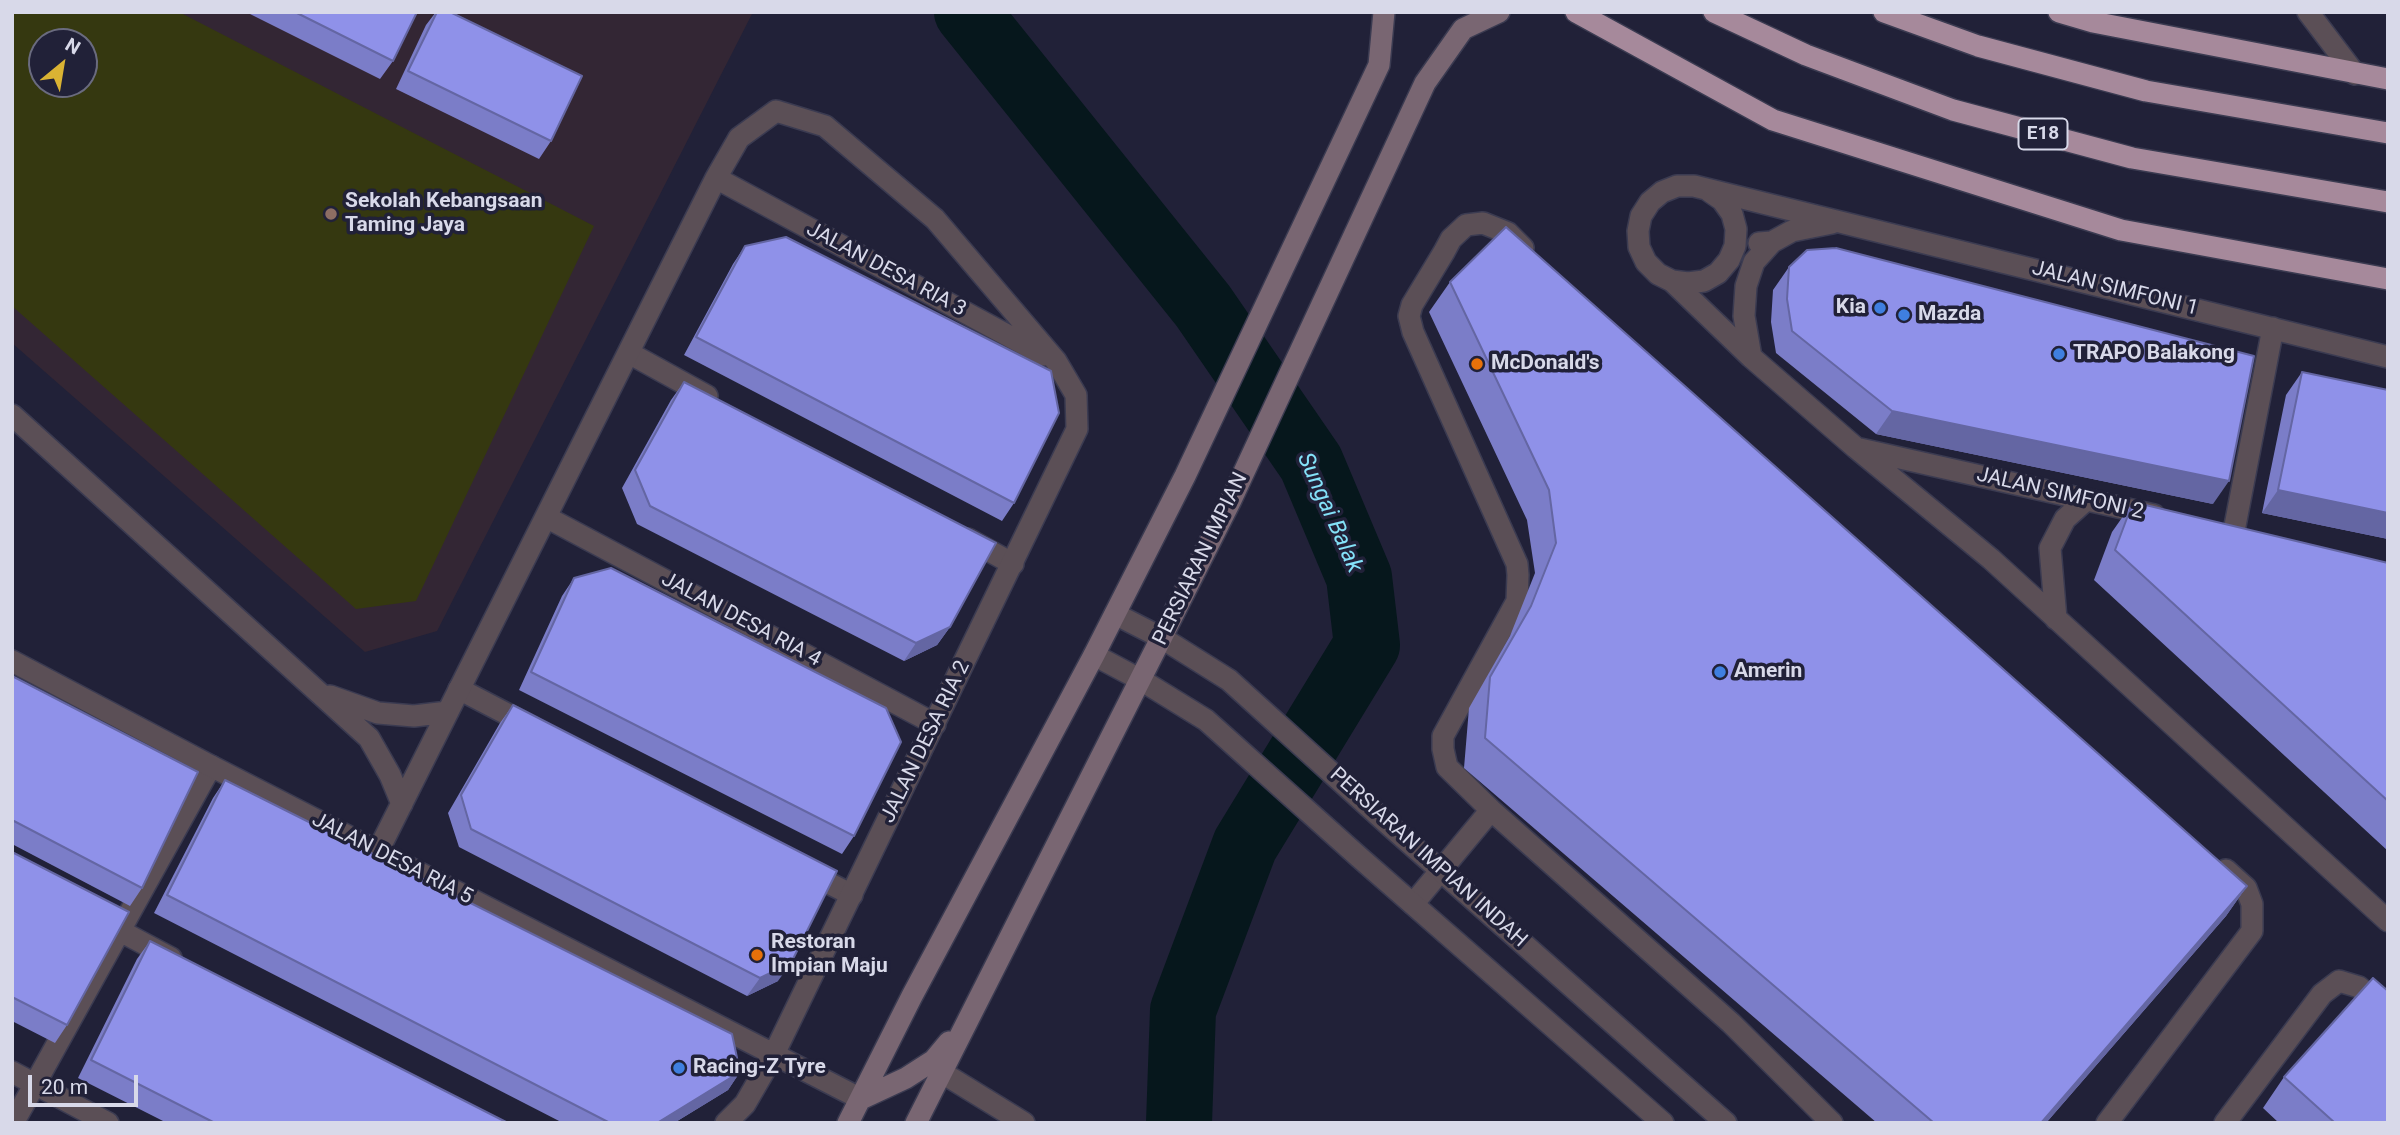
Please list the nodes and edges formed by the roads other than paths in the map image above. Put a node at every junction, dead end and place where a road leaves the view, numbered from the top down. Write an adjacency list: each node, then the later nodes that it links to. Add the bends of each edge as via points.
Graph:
1 (1384, 12): 37 (street, via 1379,65 1185,477)
2 (1499, 12): 39 (street, PERSIARAN IMPIAN, via 1463,29 1425,83)
3 (1565, 12): 4 (street)
4 (1576, 12): 21 (highway, via 1773,120 2121,230)
5 (1714, 12): 16 (highway, E18, via 1806,55 1953,110 2132,158)
6 (1884, 12): 13 (highway, via 1978,46 2146,91)
7 (2059, 12): 10 (highway)
8 (2114, 12): 10 (street)
9 (2308, 12): 11 (street)
10 (2093, 22): 11 (highway)
11 (2355, 74): 12 (highway)
12 (2388, 79)
13 (2388, 133)
14 (716, 178): 24 (street); 27 (street, JALAN DESA RIA 3); 27 (street, via 739,138 776,111 825,126 935,219)
15 (1709, 191): 17 (street, JALAN SIMFONI 1); 19 (street, via 1732,214); 22 (street, via 1694,186 1670,189 1650,202 1641,216 1639,247 1646,262)
16 (2388, 202)
17 (1841, 221): 18 (street, via 1792,232); 23 (street, JALAN SIMFONI 1)
18 (1772, 242): 19 (street); 26 (street, via 1754,262 1746,286 1744,316)
19 (1735, 246): 22 (street, via 1718,273 1704,281)
20 (1538, 261): 50 (street, via 1508,233 1483,223 1466,225 1451,239 1409,317 1517,564 1517,601 1443,736 1447,767)
21 (2388, 279)
22 (1672, 281): 26 (street)
23 (2273, 328): 25 (street, JALAN SIMFONI 1); 35 (street, via 2227,529)
24 (629, 354): 28 (street); 32 (street)
25 (2388, 356)
26 (1751, 357): 30 (street)
27 (1056, 361): 36 (street, JALAN DESA RIA 2, via 1076,395 1077,429)
28 (725, 406)
29 (12, 415): 44 (street)
30 (1856, 449): 31 (street, JALAN SIMFONI 2); 38 (street, via 1991,559)
31 (2086, 500): 33 (street, JALAN SIMFONI 2); 38 (street, via 2064,519 2050,548)
32 (546, 517): 43 (street); 46 (street, JALAN DESA RIA 4)
33 (2180, 520)
34 (953, 531): 36 (street)
35 (2260, 537)
36 (1013, 564): 46 (street, JALAN DESA RIA 2)
37 (1115, 614): 39 (street, PERSIARAN IMPIAN INDAH); 40 (street)
38 (2056, 619): 58 (street)
39 (1162, 638): 42 (street, PERSIARAN IMPIAN); 54 (street, PERSIARAN IMPIAN INDAH, via 1229,680)
40 (1094, 655): 42 (street, PERSIARAN IMPIAN INDAH); 67 (street)
41 (12, 661): 48 (street, JALAN DESA RIA 5)
42 (1141, 680): 56 (street, PERSIARAN IMPIAN INDAH, via 1206,720); 62 (street, PERSIARAN IMPIAN)
43 (459, 689): 45 (street); 47 (street)
44 (322, 693): 45 (street, via 378,713 414,716); 49 (street, via 369,738)
45 (448, 712): 49 (street)
46 (935, 724): 55 (street, JALAN DESA RIA 2)
47 (545, 734)
48 (211, 766): 51 (street, JALAN DESA RIA 5); 59 (street)
49 (402, 804): 51 (street)
50 (1491, 810): 54 (street); 78 (street, via 1731,1023)
51 (378, 851): 63 (street, JALAN DESA RIA 5)
52 (2207, 853): 79 (street, via 2246,888 2252,904 2252,931)
53 (790, 863): 55 (street)
54 (1441, 871): 56 (street); 77 (street, PERSIARAN IMPIAN INDAH)
55 (852, 895): 63 (street, JALAN DESA RIA 2)
56 (1413, 904): 76 (street, PERSIARAN IMPIAN INDAH)
57 (72, 905): 59 (street)
58 (2388, 921)
59 (119, 930): 60 (street); 66 (street)
60 (193, 970)
61 (2388, 1012): 68 (street, via 2359,987 2339,981 2322,994)
62 (968, 1019): 65 (street, PERSIARAN IMPIAN); 67 (street, via 934,1059 906,1078)
63 (774, 1054): 67 (street, JALAN DESA RIA 5); 71 (street, JALAN DESA RIA 2, via 745,1104)
64 (12, 1072): 66 (street)
65 (941, 1072): 74 (street, PERSIARAN IMPIAN); 75 (street)
66 (36, 1084): 69 (street); 70 (street)
67 (861, 1098): 72 (street); 73 (street)
68 (2228, 1122)
69 (13, 1123)
70 (108, 1123)
71 (726, 1123)
72 (848, 1123)
73 (867, 1123)
74 (916, 1123)
75 (1024, 1123)
76 (1664, 1123)
77 (1726, 1123)
78 (1832, 1123)
79 (2107, 1123)

